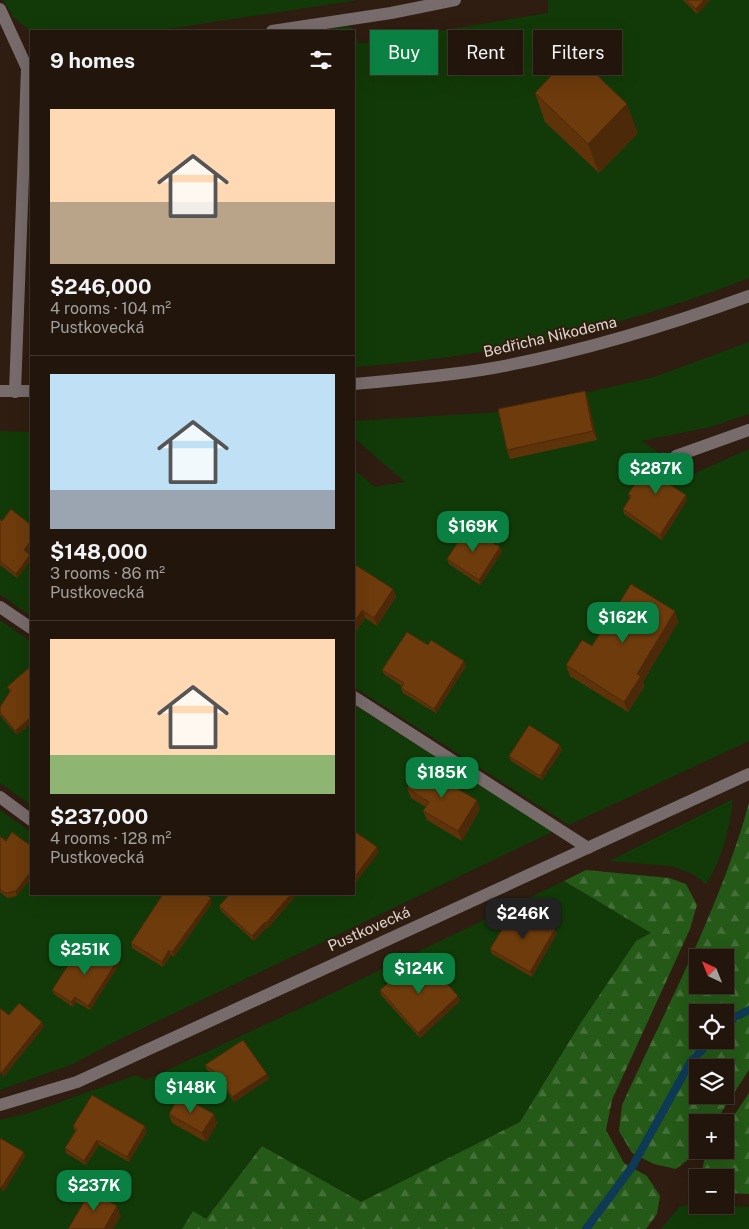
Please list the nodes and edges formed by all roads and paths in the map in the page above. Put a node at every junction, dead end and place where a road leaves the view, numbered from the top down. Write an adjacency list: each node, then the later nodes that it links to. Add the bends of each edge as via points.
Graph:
1 (455, 0): 3 (street)
2 (0, 9): 4 (street)
3 (279, 30)
4 (29, 68): 8 (street)
5 (749, 296): 6 (street, Bedřicha Nikodema, via 621,338 539,359 492,368)
6 (355, 384)
7 (0, 391): 8 (street)
8 (15, 392): 9 (street)
9 (30, 392)
10 (749, 430): 11 (street)
11 (676, 456)
12 (0, 607): 13 (street)
13 (30, 627)
14 (355, 698): 18 (street)
15 (749, 774): 18 (street, Pustkovecká)
16 (0, 798): 17 (street)
17 (30, 819)
18 (588, 848): 19 (street, Pustkovecká, via 77,1082)
19 (0, 1104)

